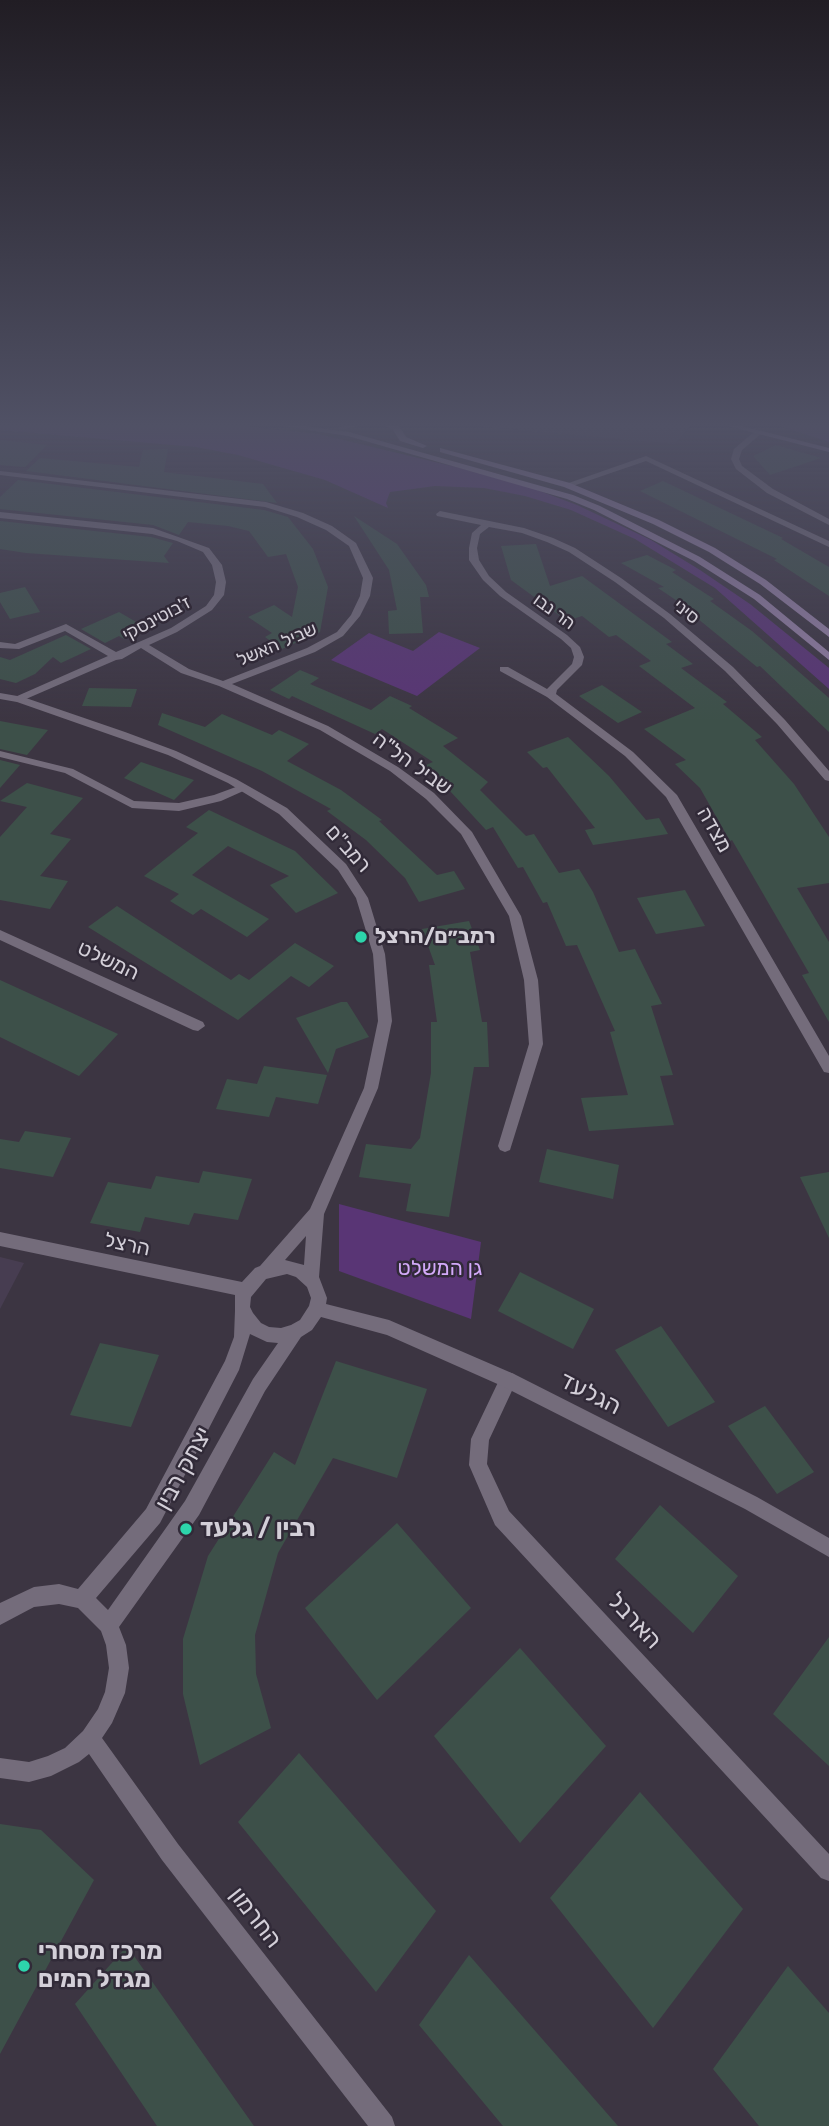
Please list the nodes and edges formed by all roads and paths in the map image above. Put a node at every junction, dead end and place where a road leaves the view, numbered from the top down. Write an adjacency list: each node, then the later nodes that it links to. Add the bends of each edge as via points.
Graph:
1 (69, 522): 11 (street, ז'בוטינסקי, via 153,531 206,550 216,565 219,595 209,608)
2 (317, 522): 15 (street, שביל האשל, via 353,545 368,578 355,616 340,634 311,650)
3 (484, 522): 7 (street, סיני)
4 (625, 522): 13 (main road, via 697,559 757,597)
5 (656, 522): 9 (main road, via 763,582)
6 (783, 522): 8 (street)
7 (488, 523): 16 (street, הר נבו, via 476,533 473,548 474,560 486,578 564,637 579,657); 20 (street, סיני, via 572,550 657,609 729,668)
8 (829, 544)
9 (829, 634)
10 (0, 645): 12 (street, via 16,647 66,627)
11 (143, 645): 12 (street, ז'בוטינסקי); 15 (street, שביל הל"ה, via 185,671)
12 (118, 657): 18 (street, ז'בוטינסקי)
13 (829, 657)
14 (503, 669): 16 (street, מצדה)
15 (223, 684): 25 (street, שביל הל"ה, via 324,728 394,769 466,832 493,874 515,916 531,980 536,1044)
16 (551, 695): 24 (street, מצדה, via 629,754 671,795)
17 (0, 696): 18 (street, רמב"ם)
18 (19, 699): 21 (street, רמב"ם, via 172,753)
19 (0, 754): 21 (street, via 69,771 142,805 179,807)
20 (829, 778)
21 (244, 788): 26 (street, רמב"ם, via 283,811 342,867 362,898 379,954 386,1021 371,1088)
22 (0, 935): 23 (street, המשלט)
23 (198, 1026)
24 (829, 1068)
25 (505, 1146)
26 (316, 1214): 28 (street, רמב"ם); 29 (street, רמב"ם)
27 (0, 1239): 30 (street, הרצל)
28 (267, 1270): 29 (street, via 288,1267); 30 (street)
29 (311, 1279): 31 (street, via 318,1292)
30 (245, 1290): 32 (street)
31 (317, 1309): 33 (street); 34 (street, הגלעד, via 390,1328)
32 (243, 1312): 33 (street, via 250,1324 267,1334); 36 (street, יצחק רבין, via 242,1337 233,1364 153,1516)
33 (295, 1332): 38 (street, יצחק רבין, via 259,1385 177,1532)
34 (508, 1380): 35 (street, הגלעד, via 751,1503); 41 (street, הארבל, via 480,1439 478,1465 502,1518)
35 (829, 1548)
36 (82, 1600): 37 (street, via 59,1594 34,1597); 38 (street)
37 (0, 1615)
38 (108, 1625): 39 (street, via 119,1668 115,1693)
39 (90, 1738): 40 (street, via 51,1766 29,1772); 42 (street, החרמון, via 170,1852)
40 (0, 1768)
41 (829, 1870)
42 (383, 2126)

